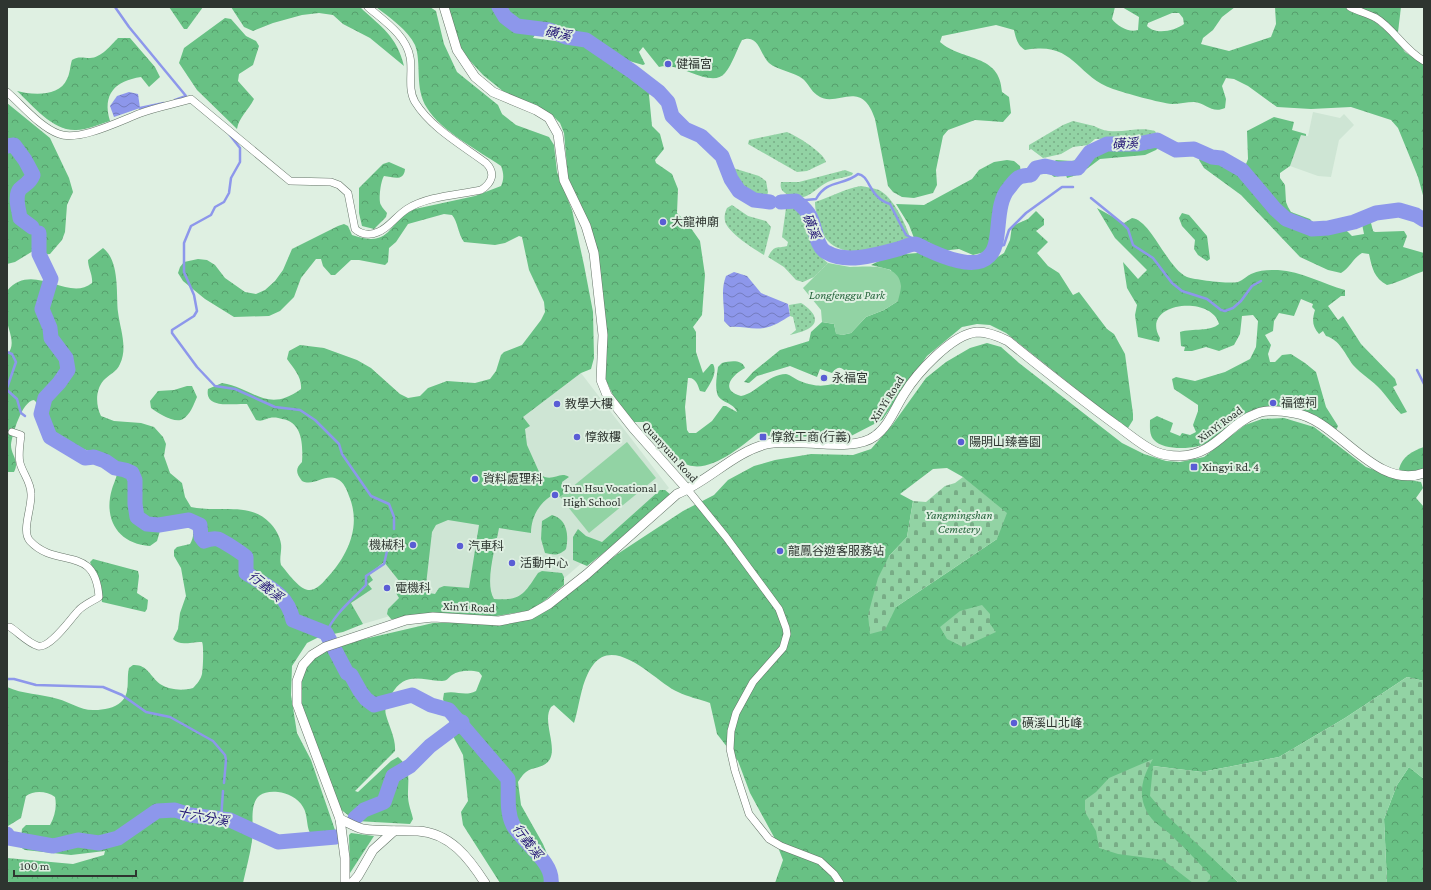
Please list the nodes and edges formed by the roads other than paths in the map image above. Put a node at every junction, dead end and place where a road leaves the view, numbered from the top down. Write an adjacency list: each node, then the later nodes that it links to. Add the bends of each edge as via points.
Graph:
1 (368, 7): 5 (street, via 406,43 411,57 411,88 414,101 429,120 492,168 493,174 488,186 481,190 425,201 406,209 386,228 371,234 362,234 355,229 348,193 339,185 331,182 290,181 192,99 142,112 93,132 60,135 45,126)
2 (444, 7): 8 (street, Quanyuan Road, via 457,50 475,77 493,92 549,118 558,134 564,180 586,226 594,253 602,334 601,380 607,395 633,428)
3 (1350, 7): 4 (street, via 1376,18 1407,50)
4 (1424, 61)
5 (7, 92)
6 (12, 432): 9 (street, via 21,435 20,462 30,488 30,514 25,530 30,540 54,556 80,560 90,568 99,597 78,611 63,630 44,646 28,641)
7 (1424, 473): 8 (street, XinYi Road, via 1417,476 1402,475 1380,468 1311,418 1276,411 1259,412 1250,416 1198,454 1174,456 1157,453 1008,342 999,336 976,332 946,347 922,369 888,421 874,437 847,445 802,442 767,444 742,455)
8 (688, 490): 10 (street, XinYi Road, via 678,494 549,604 530,615 499,622 433,618 406,620 325,647 312,655 303,665 297,681 297,704); 15 (street, Quanyuan Road, via 779,609 786,628 783,648 753,682 736,713 731,731 730,749 749,814 770,840 820,861)
9 (7, 626)
10 (340, 819): 11 (street, via 362,829); 12 (street, via 345,853)
11 (394, 831): 13 (street, via 373,850); 14 (street, via 428,832 449,841 467,856)
12 (344, 883)
13 (352, 883)
14 (485, 883)
15 (840, 883)

